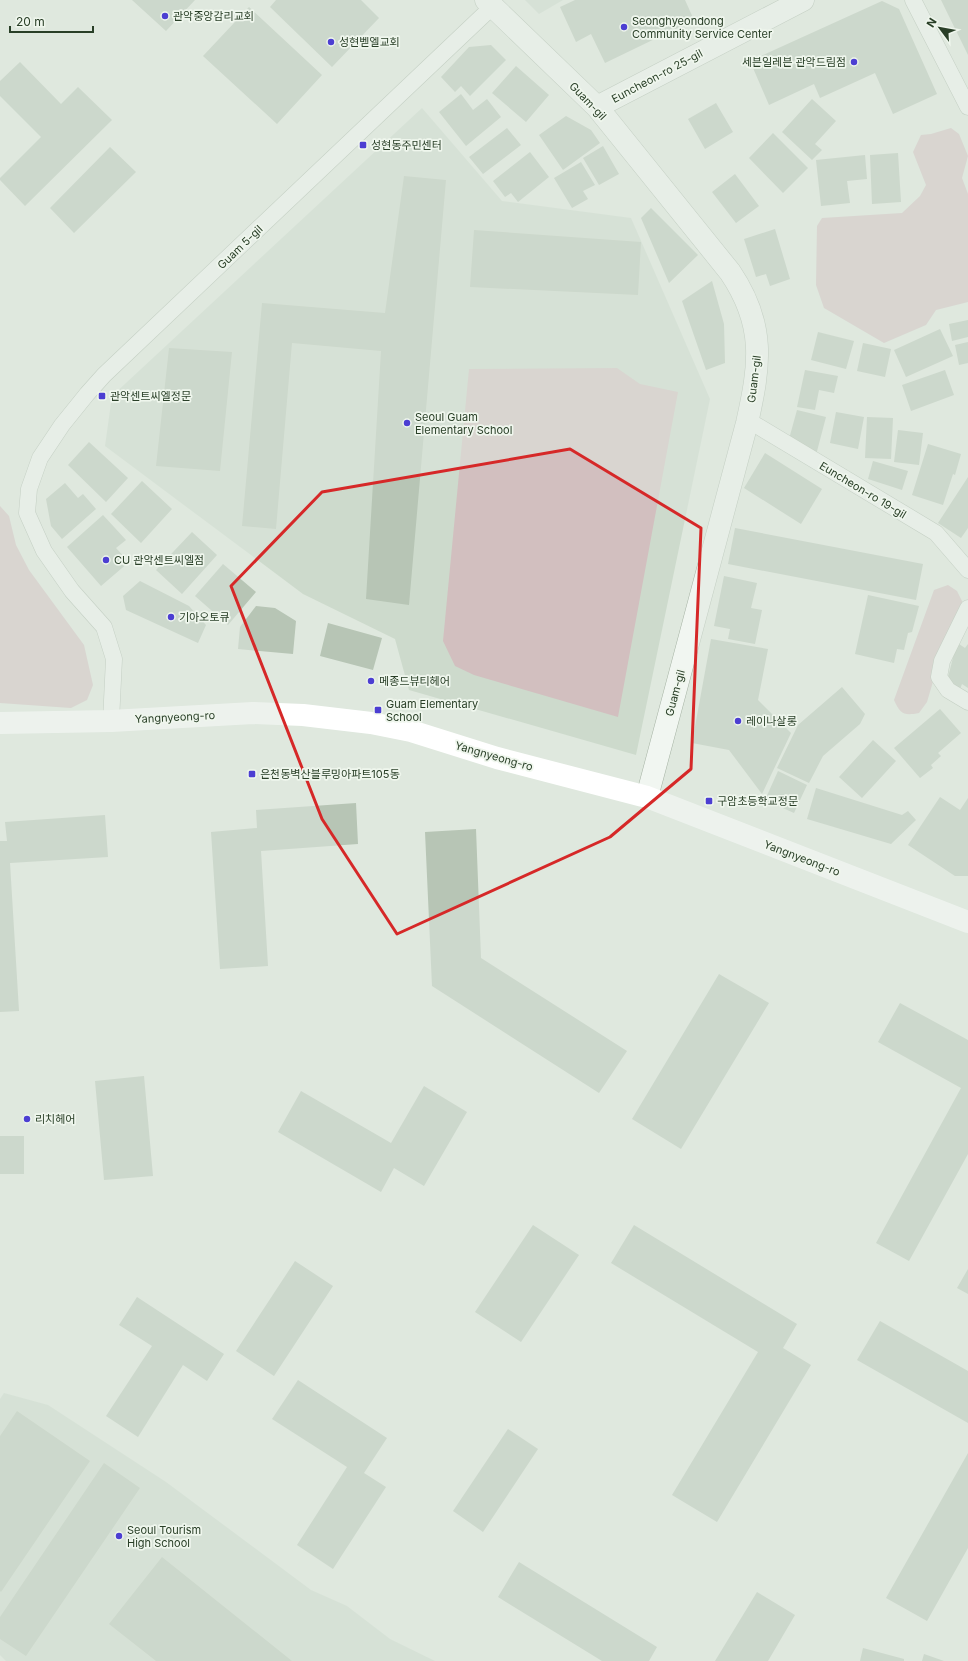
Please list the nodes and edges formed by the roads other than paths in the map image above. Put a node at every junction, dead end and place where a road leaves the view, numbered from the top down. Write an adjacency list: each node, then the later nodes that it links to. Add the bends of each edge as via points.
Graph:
1 (803, 0): 4 (street, Euncheon-ro 25-gil)
2 (913, 0): 5 (lane)
3 (489, 3): 4 (street, Guam-gil); 10 (lane, Guam 5-gil, via 87,394 40,458 29,489 27,513 44,551 72,591 104,627 114,659)
4 (597, 107): 6 (street, Guam-gil, via 730,272 745,298 757,340 758,355)
5 (968, 107)
6 (747, 423): 7 (lane, Euncheon-ro 19-gil, via 936,533); 12 (street, Guam-gil)
7 (968, 570)
8 (968, 608): 9 (lane, via 942,661 939,677 948,690)
9 (968, 702)
10 (111, 721): 11 (main road, Yangnyeong-ro); 12 (main road, Yangnyeong-ro, via 253,713 304,715 372,723 411,731 497,758)
11 (0, 723)
12 (647, 797): 13 (main road, Yangnyeong-ro)
13 (967, 920)

